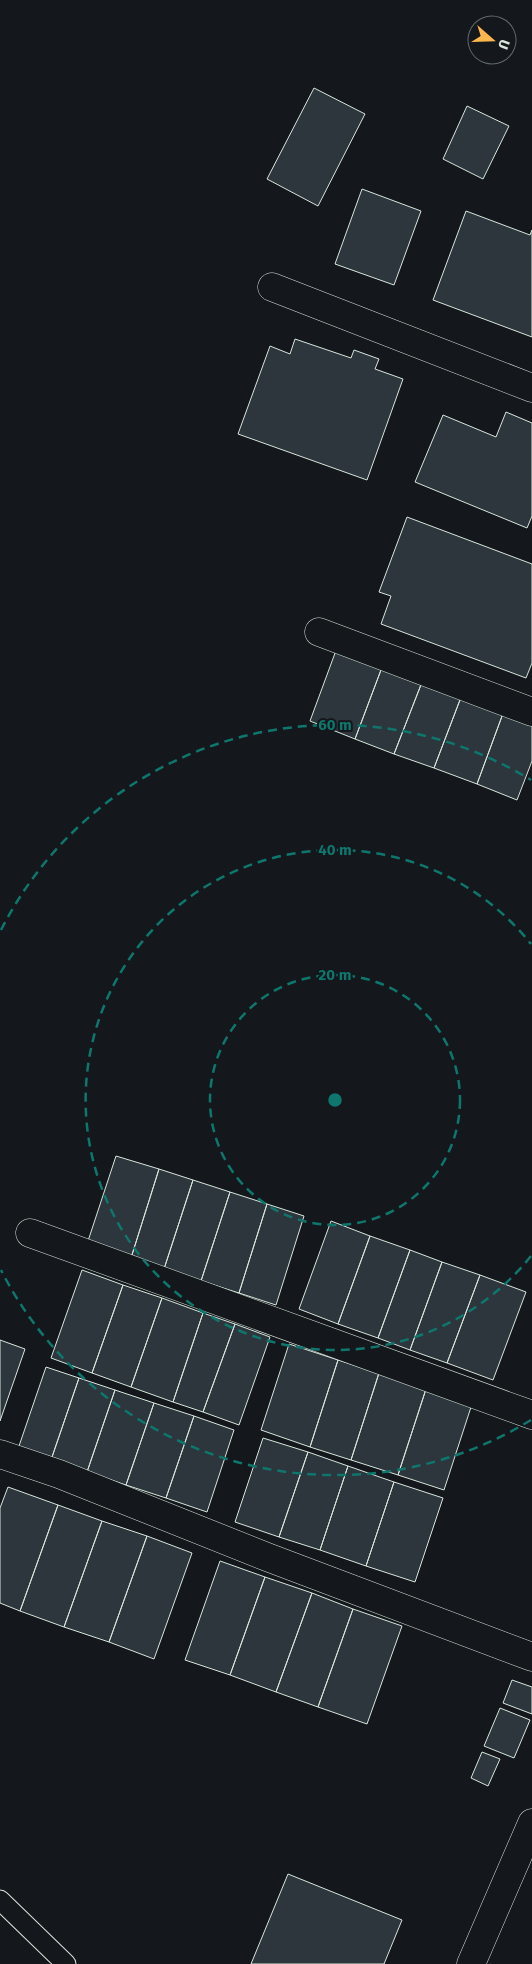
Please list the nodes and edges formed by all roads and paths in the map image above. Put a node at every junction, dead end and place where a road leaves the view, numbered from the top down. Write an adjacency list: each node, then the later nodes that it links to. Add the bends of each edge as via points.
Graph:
1 (272, 287): 2 (street)
2 (532, 388)
3 (319, 632): 4 (street)
4 (532, 712)
5 (30, 1233): 6 (street)
6 (532, 1415)
7 (0, 1454): 8 (street)
8 (532, 1657)
9 (532, 1823): 12 (street)
10 (0, 1900): 11 (lane)
11 (66, 1964)
12 (471, 1964)

